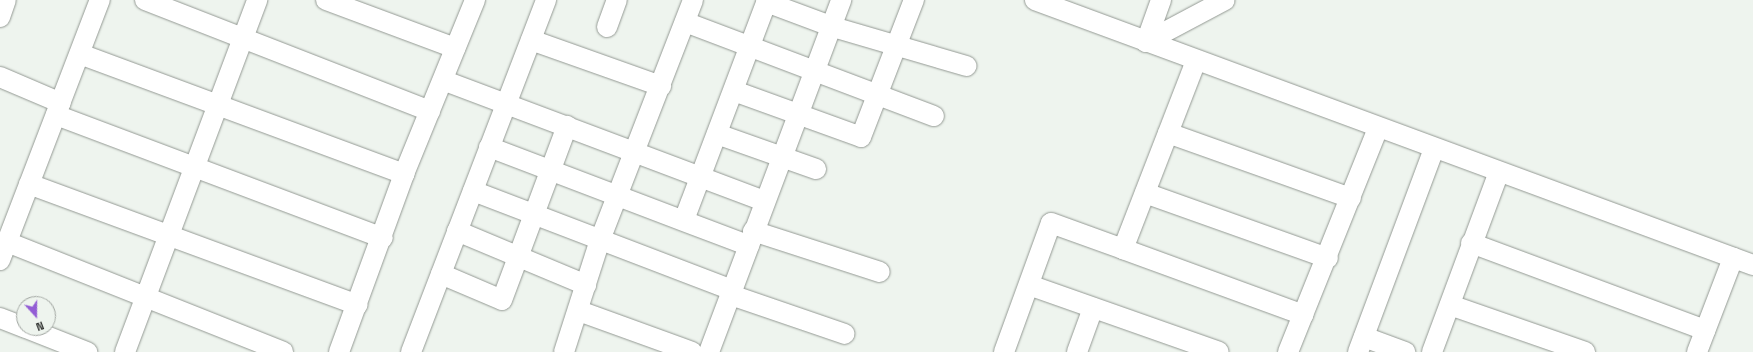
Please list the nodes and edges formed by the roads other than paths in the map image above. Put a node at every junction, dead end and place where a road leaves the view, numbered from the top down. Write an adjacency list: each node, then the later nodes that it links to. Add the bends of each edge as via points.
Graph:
1 (6, 0): 16 (street)
2 (100, 0): 26 (street)
3 (145, 0): 20 (street)
4 (257, 0): 20 (street)
5 (326, 0): 25 (street)
6 (475, 0): 25 (street)
7 (546, 0): 21 (street)
8 (617, 0): 18 (street)
9 (693, 0): 17 (street)
10 (841, 0): 19 (street)
11 (1035, 0): 22 (street)
12 (1161, 0): 22 (street)
13 (1225, 0): 22 (street)
14 (767, 1): 19 (street); 23 (street)
15 (911, 1): 24 (street)
16 (0, 17)
17 (685, 22): 23 (street); 32 (street)
18 (607, 27)
19 (833, 27): 24 (street); 29 (street)
20 (242, 39): 36 (street); 38 (street)
21 (531, 40): 32 (street); 35 (street)
22 (1146, 42): 27 (street)
23 (750, 46): 29 (street); 33 (street)
24 (896, 46): 28 (street); 34 (street)
25 (455, 48): 31 (street)
26 (80, 54): 36 (street); 37 (street)
27 (1196, 61): 42 (street); 43 (street)
28 (966, 66)
29 (815, 71): 34 (street); 39 (street)
30 (0, 77): 37 (street)
31 (445, 81): 35 (street); 38 (street)
32 (661, 86): 47 (street)
33 (734, 91): 39 (street); 44 (street)
34 (876, 94): 39 (street, via 861,137); 40 (street)
35 (506, 104): 41 (street); 45 (street)
36 (218, 105): 49 (street); 53 (street)
37 (58, 109): 49 (street); 55 (street)
38 (430, 112): 53 (street)
39 (799, 113): 48 (street)
40 (934, 116)
41 (567, 126): 47 (street); 51 (street)
42 (1378, 128): 46 (street); 59 (street)
43 (1168, 133): 57 (street); 59 (street)
44 (717, 134): 48 (street); 54 (street)
45 (489, 147): 51 (street); 56 (street)
46 (1434, 149): 52 (street); 91 (street)
47 (635, 153): 54 (street); 58 (street)
48 (782, 157): 50 (street); 60 (street)
49 (194, 167): 64 (street); 65 (street)
50 (816, 169)
51 (552, 171): 58 (street); 61 (street)
52 (1499, 172): 68 (street); 73 (street)
53 (404, 174): 65 (street)
54 (700, 178): 60 (street); 62 (street)
55 (29, 184): 64 (street); 70 (street)
56 (473, 191): 61 (street); 63 (street)
57 (1145, 193): 69 (street); 72 (street)
58 (617, 198): 62 (street); 67 (street)
59 (1351, 198): 72 (street)
60 (765, 201): 66 (street)
61 (535, 214): 67 (street); 71 (street)
62 (684, 220): 66 (street)
63 (457, 231): 71 (street); 76 (street)
64 (170, 236): 80 (street); 82 (street)
65 (383, 238): 82 (street)
66 (751, 238): 75 (street); 79 (street)
67 (600, 240): 77 (street); 79 (street)
68 (1471, 243): 81 (street); 88 (street)
69 (1123, 249): 78 (street, via 1051,223); 85 (street)
70 (3, 251): 80 (street)
71 (518, 257): 76 (street, via 502,300); 77 (street)
72 (1328, 258): 85 (street)
73 (1733, 258): 74 (street); 88 (street)
74 (1753, 265)
75 (880, 272)
76 (441, 274): 96 (street)
77 (586, 285): 84 (street)
78 (1029, 285): 83 (street); 100 (street)
79 (732, 293): 89 (street); 99 (street)
80 (146, 297): 93 (street); 94 (street)
81 (1450, 305): 105 (street); 106 (street)
82 (357, 306): 95 (street)
83 (1094, 308): 101 (street); 102 (street)
84 (579, 311): 97 (street); 98 (street)
85 (1303, 315): 103 (street)
86 (0, 318): 87 (street)
87 (16, 324)
88 (1705, 330): 107 (street)
89 (845, 334)
90 (46, 336): 92 (street)
91 (1361, 345): 104 (street)
92 (87, 352)
93 (125, 352)
94 (283, 352)
95 (339, 352)
96 (411, 352)
97 (564, 352)
98 (692, 352)
99 (709, 352)
100 (1004, 352)
101 (1076, 352)
102 (1219, 352)
103 (1288, 352)
104 (1405, 352)
105 (1432, 352)
106 (1585, 352)
107 (1697, 352)

